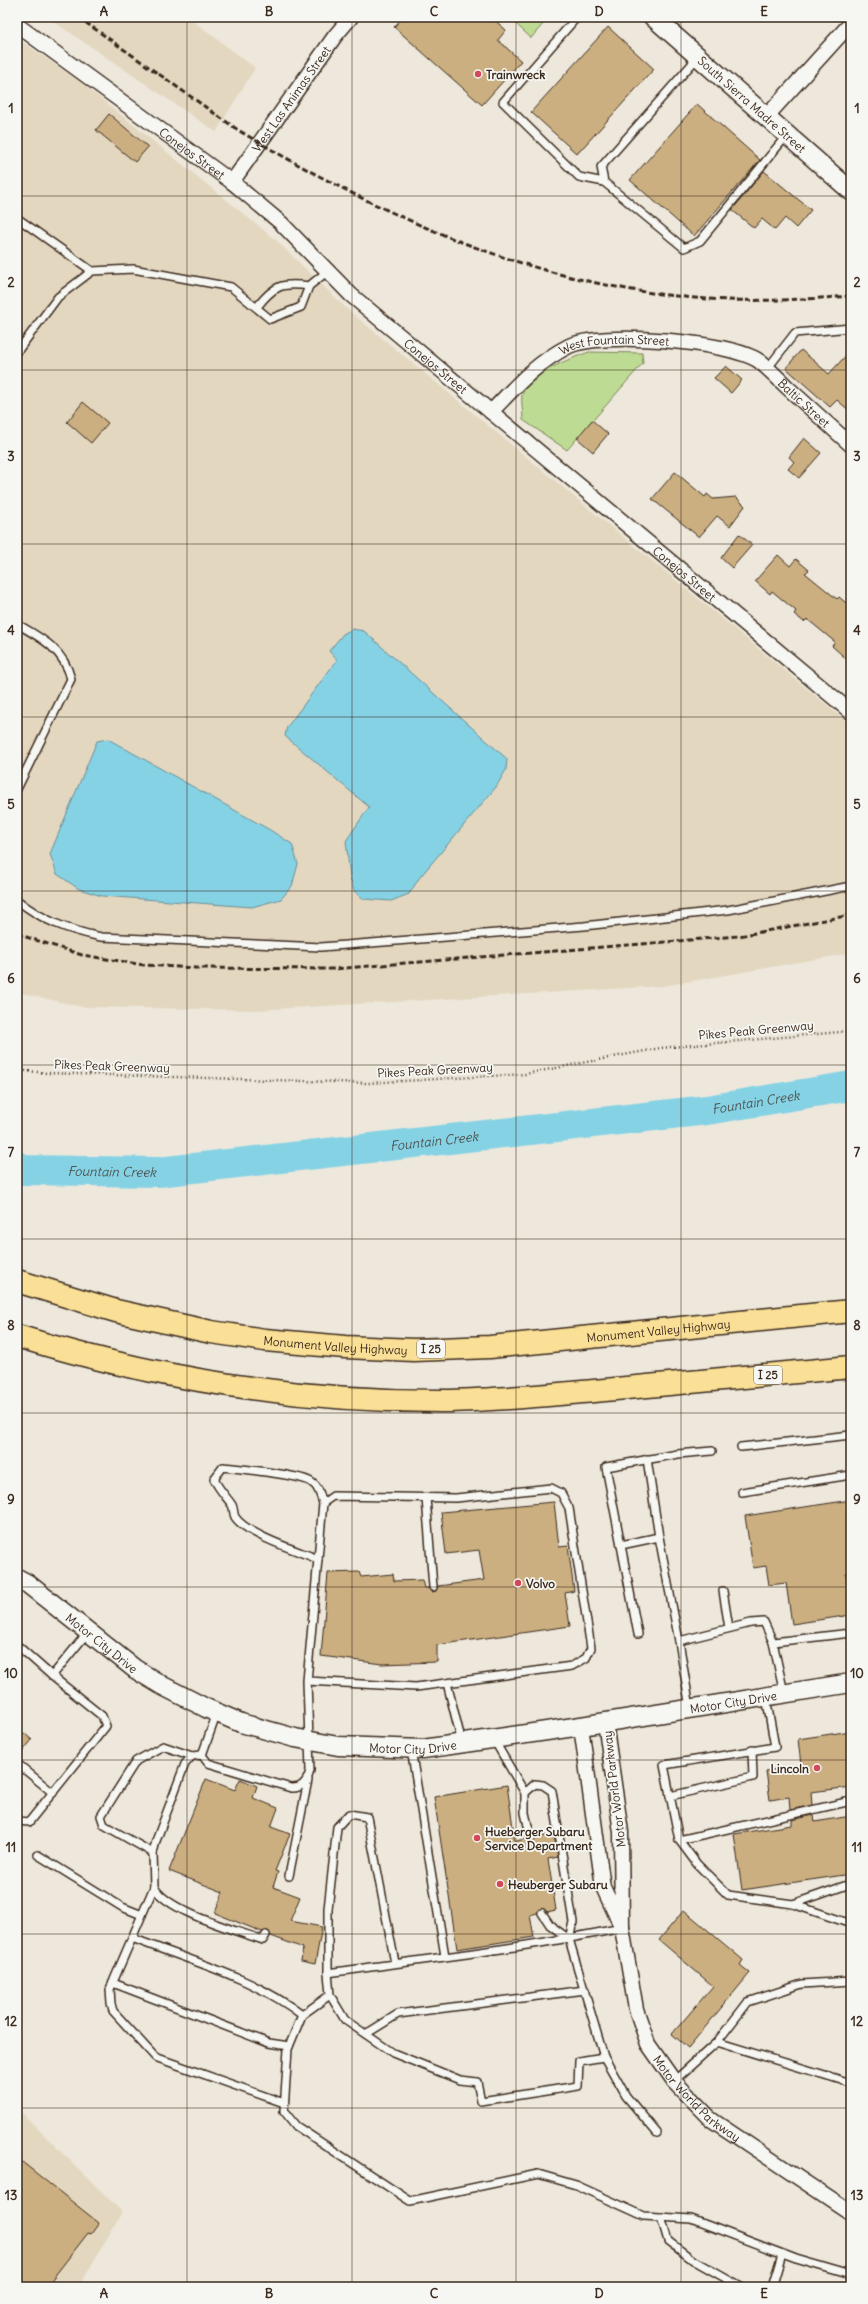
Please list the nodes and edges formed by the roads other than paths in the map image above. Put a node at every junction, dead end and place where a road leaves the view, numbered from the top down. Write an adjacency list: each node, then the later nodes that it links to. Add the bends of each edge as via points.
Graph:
1 (352, 17): 9 (street, West Las Animas Street, via 335,36)
2 (577, 17): 10 (lane, via 503,102 579,177)
3 (653, 17): 6 (street, South Sierra Madre Street)
4 (851, 22): 7 (street)
5 (17, 25): 9 (street, Conejos Street)
6 (698, 57): 7 (street, South Sierra Madre Street); 10 (lane, via 601,167)
7 (766, 117): 8 (street, South Sierra Madre Street)
8 (787, 135): 10 (lane, via 700,241 684,248); 11 (street, South Sierra Madre Street)
9 (232, 182): 14 (street, Conejos Street, via 281,223)
10 (604, 182)
11 (851, 192)
12 (20, 220): 13 (lane)
13 (92, 271): 16 (lane, via 133,269 231,287); 18 (lane, via 58,297)
14 (328, 271): 15 (lane); 20 (street, Conejos Street, via 351,295)
15 (309, 286): 16 (lane, via 288,283 268,293); 16 (lane, via 301,307 270,319)
16 (257, 307)
17 (851, 328): 19 (lane, via 795,332)
18 (17, 352)
19 (763, 365): 20 (street, West Fountain Street, via 730,349 703,345 594,339 571,345 551,356 529,372); 21 (street, Baltic Street)
20 (491, 412): 23 (street, Conejos Street)
21 (851, 445)
22 (17, 624): 24 (lane, via 46,640 68,667 71,679)
23 (851, 712)
24 (17, 789)
25 (851, 886): 26 (lane, via 728,910 592,925 321,947 100,937 79,933 38,917)
26 (17, 900)
27 (17, 1280): 28 (highway, Monument Valley Highway / I 25, via 116,1311 211,1332 353,1348 414,1350 490,1347)
28 (851, 1311)
29 (17, 1336): 30 (highway, I 25, via 111,1361 204,1380 340,1397 416,1400 492,1399)
30 (851, 1368)
31 (851, 1435): 32 (lane)
32 (741, 1447)
33 (712, 1451): 34 (lane)
34 (647, 1459): 39 (lane); 40 (lane, via 606,1467)
35 (851, 1475): 36 (lane)
36 (742, 1492)
37 (426, 1498): 38 (lane, via 333,1496); 43 (lane); 54 (lane, via 456,1498 551,1488 561,1493 569,1508 591,1648 586,1658 572,1666)
38 (323, 1503): 41 (lane); 41 (lane, via 319,1490 310,1481 285,1475 223,1467 214,1479 220,1492 232,1505 235,1517 274,1543)
39 (659, 1537): 40 (lane); 49 (lane)
40 (621, 1545): 48 (lane)
41 (318, 1559): 53 (lane)
42 (17, 1578): 46 (street, Motor City Drive)
43 (433, 1587)
44 (723, 1592): 45 (lane)
45 (729, 1628): 49 (lane); 50 (lane, via 764,1622)
46 (88, 1632): 52 (lane); 59 (street, Motor City Drive, via 135,1669 163,1686)
47 (851, 1633): 50 (lane)
48 (638, 1634)
49 (679, 1641): 58 (lane)
50 (773, 1642): 56 (lane)
51 (17, 1645): 52 (lane)
52 (52, 1676): 71 (lane, via 102,1716 106,1726)
53 (307, 1681): 54 (lane, via 416,1687); 63 (lane)
54 (447, 1683): 64 (lane)
55 (851, 1683): 56 (street, Motor City Drive)
56 (784, 1695): 57 (street, Motor City Drive)
57 (766, 1696): 58 (street, Motor City Drive); 66 (lane, via 775,1746)
58 (690, 1708): 60 (street, Motor City Drive)
59 (217, 1712): 63 (street, Motor City Drive, via 241,1723); 67 (lane)
60 (605, 1722): 61 (street, Motor City Drive); 87 (street, Motor World Parkway, via 621,1832)
61 (580, 1726): 62 (street, Motor City Drive); 87 (street, Motor World Parkway, via 603,1887)
62 (493, 1738): 64 (street, Motor City Drive); 72 (lane)
63 (308, 1741): 65 (street, Motor City Drive, via 338,1746); 70 (lane)
64 (462, 1743): 65 (street, Motor City Drive)
65 (411, 1749): 91 (lane)
66 (752, 1750): 73 (lane, via 753,1777); 73 (lane, via 664,1765)
67 (202, 1755): 68 (lane); 70 (lane, via 208,1763 291,1788 302,1786)
68 (192, 1756): 78 (lane, via 182,1771); 78 (lane, via 163,1746 136,1760 101,1816 104,1825)
69 (18, 1764): 71 (lane)
70 (309, 1778): 80 (lane)
71 (53, 1793): 75 (lane, via 29,1822)
72 (525, 1793): 76 (lane, via 525,1813); 90 (lane, via 535,1784 543,1785 552,1791 573,1922)
73 (670, 1796): 77 (lane)
74 (851, 1801): 77 (lane)
75 (17, 1821)
76 (531, 1838)
77 (680, 1840): 83 (lane, via 697,1864 728,1895)
78 (153, 1853): 82 (lane)
79 (38, 1855): 85 (lane, via 122,1907)
80 (289, 1876)
81 (851, 1886): 83 (lane, via 847,1885)
82 (154, 1887): 85 (lane); 88 (lane, via 163,1898 176,1907)
83 (793, 1904): 86 (lane)
84 (542, 1913): 90 (lane, via 550,1925)
85 (142, 1915): 89 (lane)
86 (851, 1924)
87 (622, 1928): 90 (lane); 103 (street, Motor World Parkway, via 636,2009 648,2044)
88 (265, 1937)
89 (132, 1938): 95 (lane); 98 (lane, via 261,1989 284,2001)
90 (569, 1939): 91 (lane); 96 (lane)
91 (445, 1956): 92 (lane)
92 (395, 1963): 93 (lane); 93 (lane, via 367,1817 349,1814 337,1827 328,1909)
93 (328, 1973): 97 (lane)
94 (851, 1981): 100 (lane, via 802,1984 748,2002)
95 (113, 1982): 101 (lane, via 269,2043); 105 (lane, via 110,1996 113,2011 155,2057)
96 (584, 1990): 99 (lane, via 398,2014); 102 (lane)
97 (330, 1995): 98 (lane); 99 (lane, via 345,2020)
98 (302, 2015): 101 (lane)
99 (366, 2034): 102 (lane, via 393,2053 460,2080 477,2082 481,2101 578,2086 579,2061)
100 (717, 2042): 103 (lane); 104 (lane)
101 (289, 2046): 105 (lane)
102 (604, 2057): 106 (lane, via 626,2096)
103 (674, 2081): 107 (street, Motor World Parkway, via 712,2120)
104 (851, 2083)
105 (284, 2104): 108 (lane, via 284,2111 296,2126 410,2201 538,2174 576,2184 644,2216)
106 (657, 2133)
107 (851, 2213)
108 (661, 2217): 109 (lane, via 691,2219); 111 (lane, via 668,2241 693,2260)
109 (782, 2254): 110 (lane); 112 (lane)
110 (851, 2275)
111 (741, 2287)
112 (770, 2287)

